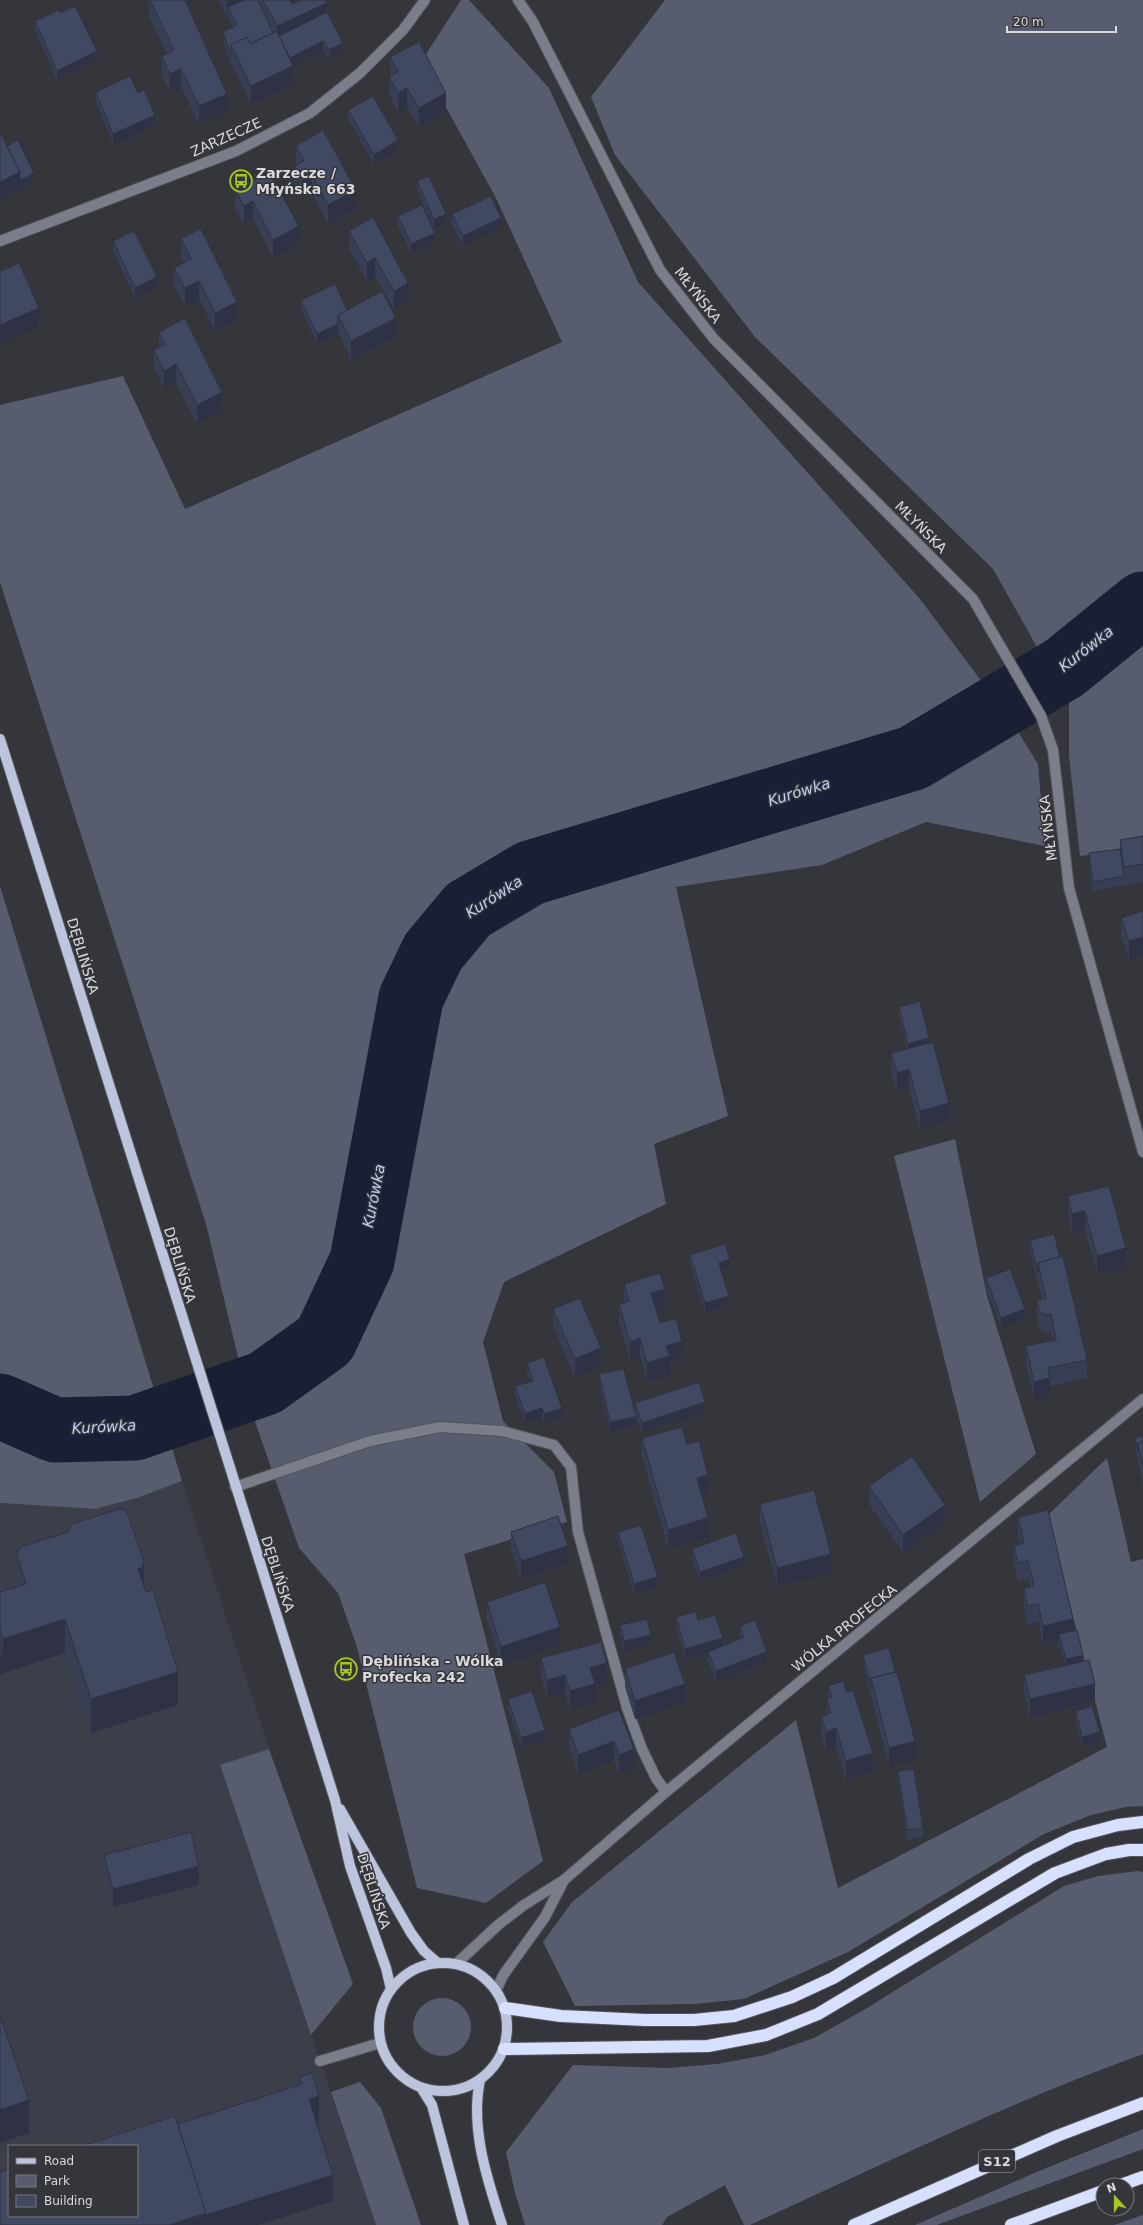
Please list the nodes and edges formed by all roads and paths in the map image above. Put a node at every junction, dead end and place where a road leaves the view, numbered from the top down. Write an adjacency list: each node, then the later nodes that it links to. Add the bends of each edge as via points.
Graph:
1 (425, 0): 3 (street, ZARZECZE, via 403,30 360,73 310,113 236,151)
2 (518, 0): 5 (street, MŁYŃSKA, via 533,22 660,270 714,339 973,599 1041,716 1053,750 1069,888)
3 (0, 241)
4 (0, 739): 7 (main road, DĘBLIŃSKA)
5 (1143, 1152)
6 (1143, 1399): 8 (street, WÓLKA PROFECKA)
7 (235, 1487): 8 (street, via 370,1441 440,1427 502,1431 554,1445 570,1467 578,1532 627,1708 642,1749); 9 (main road, DĘBLIŃSKA)
8 (666, 1792): 12 (street, WÓLKA PROFECKA)
9 (335, 1800): 13 (main road, DĘBLIŃSKA, via 411,1933 424,1951); 15 (main road, DĘBLIŃSKA, via 350,1866)
10 (1143, 1822): 17 (highway, via 1118,1824 1073,1836 1029,1859 833,1978 792,1997 734,2016 694,2020 645,2020 561,2016)
11 (1143, 1850): 19 (highway, via 1106,1854 1055,1873 818,2014 766,2035 708,2046)
12 (564, 1880): 14 (street, WÓLKA PROFECKA, via 498,1925); 16 (street, WÓLKA PROFECKA, via 545,1917 504,1974)
13 (438, 1963): 14 (main road); 15 (main road, via 420,1966)
14 (456, 1964): 16 (main road, via 471,1969 485,1978)
15 (391, 1988): 18 (main road, via 382,2006 378,2024)
16 (496, 1990): 17 (main road)
17 (505, 2008): 19 (main road, via 507,2032)
18 (380, 2043): 20 (street); 22 (main road, via 389,2062 403,2078)
19 (504, 2049): 21 (main road, via 494,2066)
20 (320, 2061)
21 (480, 2080): 22 (main road, via 462,2089 442,2092); 26 (main road, via 476,2116 486,2171)
22 (422, 2088): 25 (main road, via 432,2105)
23 (1143, 2103): 27 (highway, S12, via 1050,2139)
24 (1095, 2195): 28 (highway)
25 (464, 2225)
26 (502, 2225)
27 (854, 2225)
28 (1010, 2225)

